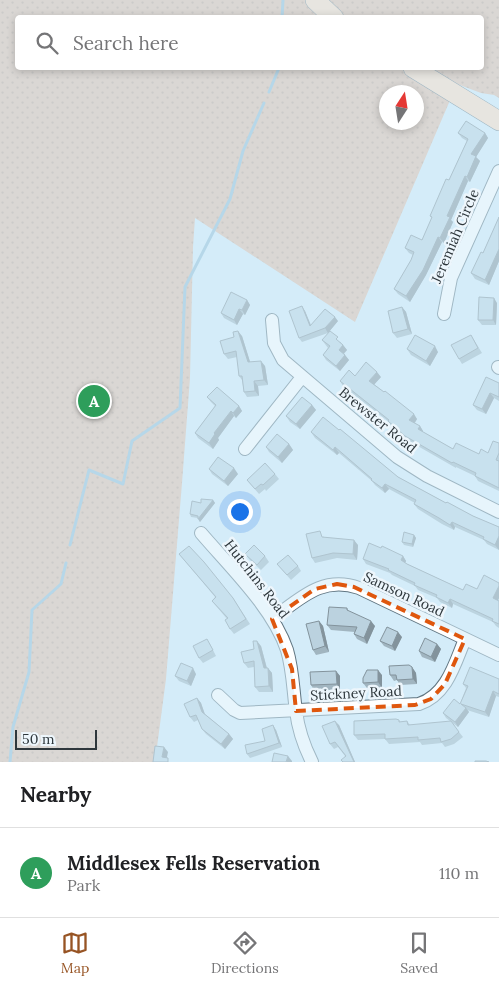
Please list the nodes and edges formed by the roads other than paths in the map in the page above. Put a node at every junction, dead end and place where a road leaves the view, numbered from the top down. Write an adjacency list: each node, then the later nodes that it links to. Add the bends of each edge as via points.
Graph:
1 (315, 0): 2 (main road)
2 (331, 15)
3 (415, 70): 4 (main road)
4 (499, 121)
5 (499, 171): 6 (street, Jeremiah Circle, via 451,278)
6 (444, 314)
7 (272, 320): 8 (street, Brewster Road, via 277,351)
8 (302, 377): 9 (street); 10 (street, Brewster Road, via 405,462)
9 (245, 449)
10 (499, 512)
11 (201, 533): 12 (street, Hutchins Road)
12 (272, 619): 13 (street, Samson Road, via 310,591 326,585 343,584 359,588); 16 (street, Hutchins Road, via 292,669)
13 (465, 639): 14 (street, Samson Road); 16 (street, Stickney Road, via 443,688 427,701 411,705)
14 (499, 655)
15 (218, 695): 16 (street, Stickney Road, via 240,713)
16 (296, 711): 17 (street, Hutchins Road)
17 (312, 762)

